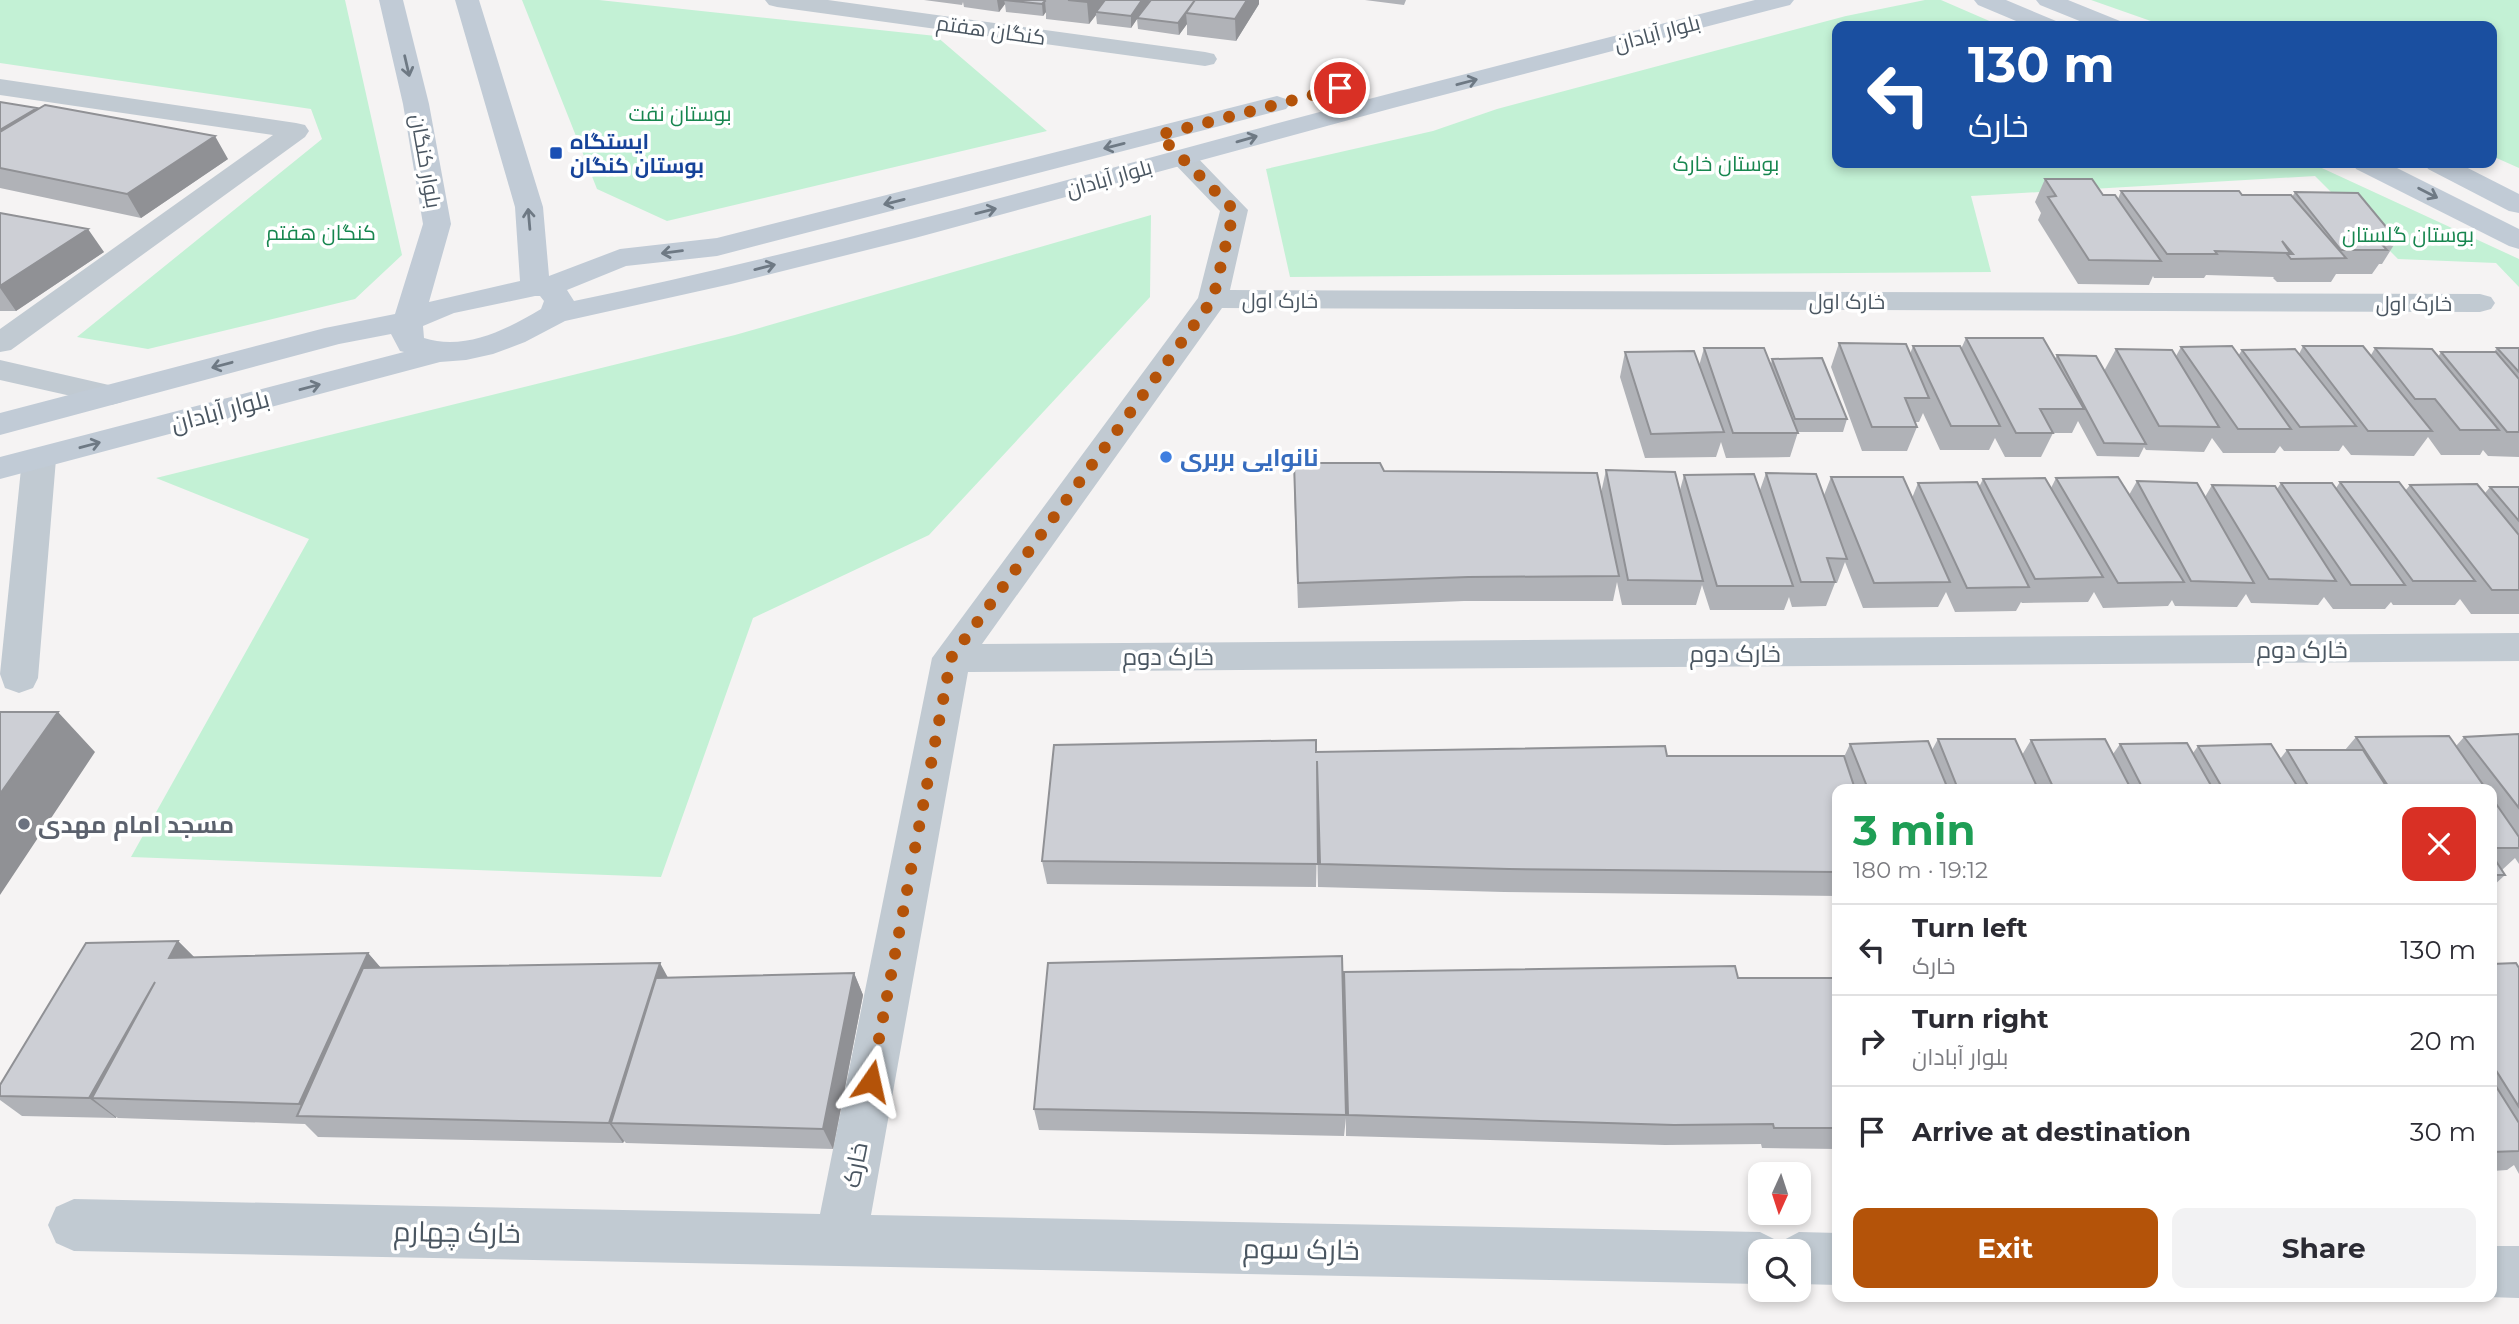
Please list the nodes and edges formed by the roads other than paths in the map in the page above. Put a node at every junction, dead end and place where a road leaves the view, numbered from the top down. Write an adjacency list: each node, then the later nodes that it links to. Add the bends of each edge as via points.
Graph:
1 (391, 0): 20 (main road, بلوار کنگان, one-way to 20, via 416,104 437,224)
2 (467, 0): 17 (main road, one-way to 2, via 528,207)
3 (777, 0): 9 (street, کنگان هفتم)
4 (1782, 0): 12 (main road, بلوار آبادان, one-way to 4)
5 (1986, 0): 7 (main road)
6 (2048, 0): 8 (main road)
7 (2036, 21)
8 (2100, 21)
9 (1205, 60)
10 (0, 87): 21 (street, via 296,131)
11 (1305, 97): 12 (main road, بلوار آبادان)
12 (1170, 146): 17 (main road, بلوار آبادان, one-way to 17, via 717,247 620,258); 17 (main road, بلوار آبادان, one-way to 12, via 664,292 1040,198); 18 (street, خارک, via 1234,210)
13 (2376, 168): 16 (main road, one-way to 16)
14 (2448, 168): 15 (main road)
15 (2519, 205)
16 (2519, 240)
17 (546, 296): 20 (main road, بلوار آبادان, via 445,306); 22 (main road, بلوار آبادان, via 529,331)
18 (1213, 299): 19 (street, خارک اول); 29 (street, خارک)
19 (2480, 303)
20 (408, 321): 22 (main road, via 406,333 411,344); 24 (main road, بلوار آبادان, one-way to 24, via 336,335)
21 (0, 343)
22 (440, 352): 26 (main road, بلوار آبادان, one-way to 22)
23 (0, 370): 24 (street)
24 (111, 395): 25 (main road, بلوار آبادان)
25 (0, 424)
26 (39, 458): 27 (main road, بلوار آبادان); 30 (street)
27 (0, 468)
28 (2519, 647): 29 (street, خارک دوم)
29 (951, 658): 32 (street, خارک)
30 (19, 678)
31 (74, 1225): 32 (street, خارک چهارم)
32 (841, 1240): 33 (street, خارک سوم)
33 (1748, 1258)
34 (1811, 1258): 35 (street)
35 (1832, 1259)
36 (2497, 1272): 37 (street)
37 (2519, 1272)

